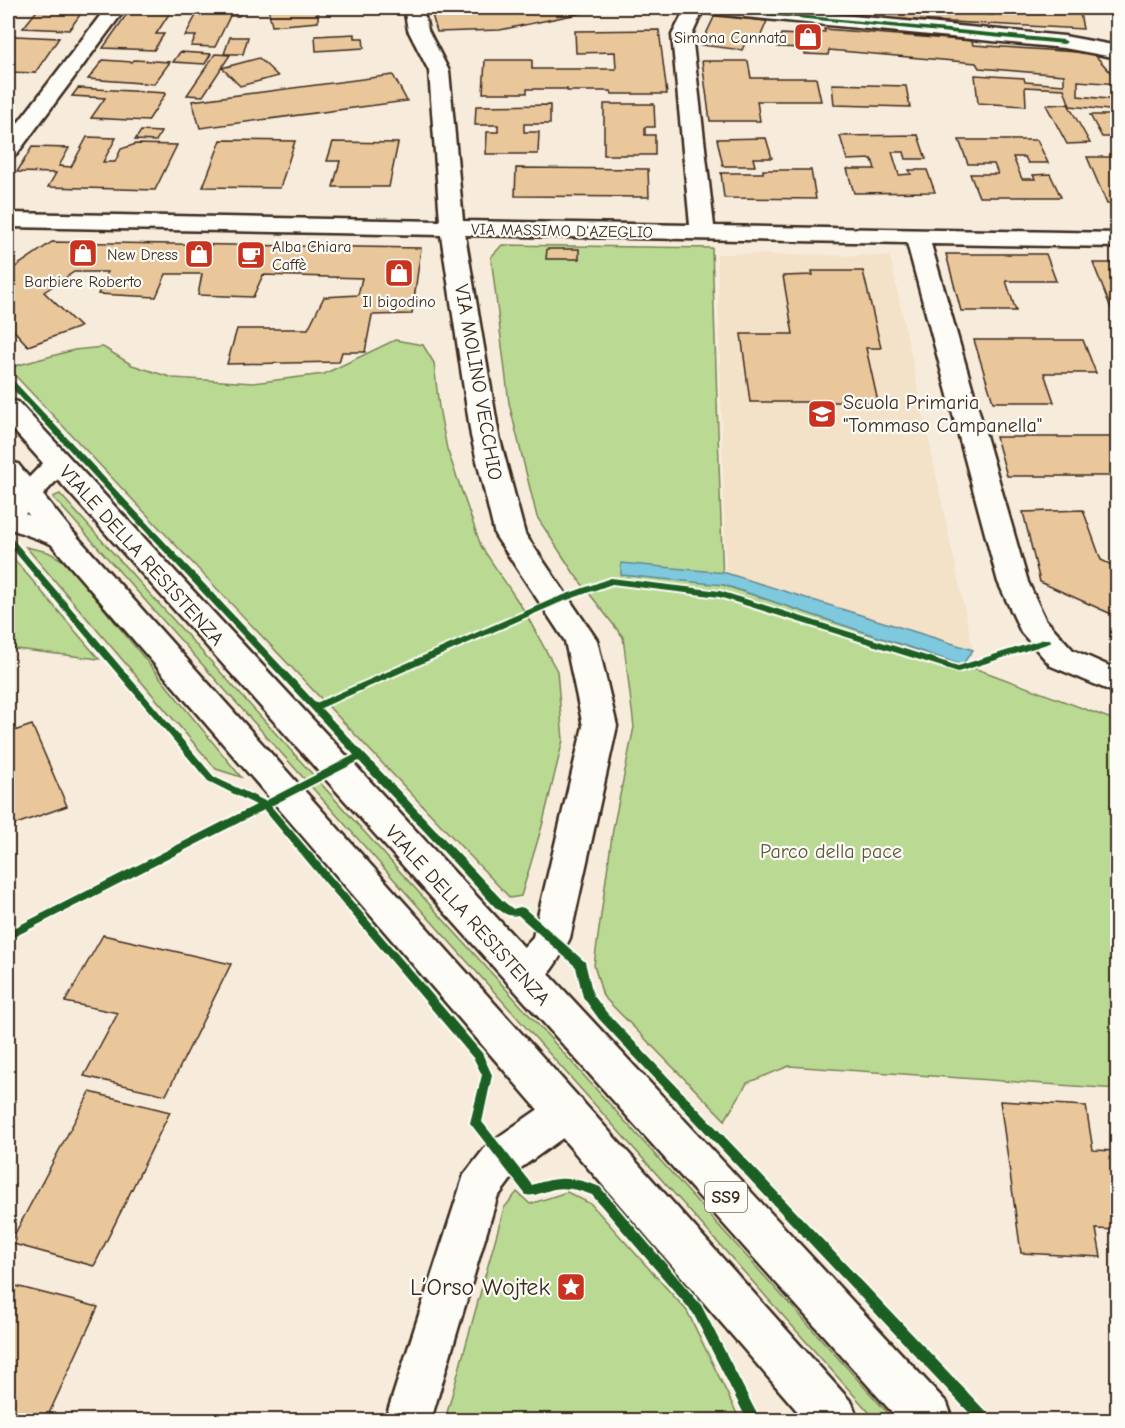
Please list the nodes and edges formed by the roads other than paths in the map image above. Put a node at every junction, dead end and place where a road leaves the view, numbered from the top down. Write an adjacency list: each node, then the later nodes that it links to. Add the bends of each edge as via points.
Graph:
1 (116, 8): 8 (street)
2 (414, 8): 10 (street, VIA MOLINO VECCHIO, via 418,30 439,71)
3 (694, 8): 11 (street, via 682,34)
4 (713, 8): 6 (street)
5 (1118, 40): 6 (street)
6 (1064, 42): 7 (street)
7 (1118, 52)
8 (8, 150)
9 (8, 220): 10 (street, VIA MASSIMO D'AZEGLIO)
10 (452, 228): 11 (street, VIA MASSIMO D'AZEGLIO); 21 (street, VIA MOLINO VECCHIO, via 485,436 510,535 581,640 600,726 550,938 538,960)
11 (703, 233): 12 (street, VIA MASSIMO D'AZEGLIO)
12 (917, 236): 13 (street, VIA MASSIMO D'AZEGLIO); 20 (street, via 1013,582 1032,624 1062,658)
13 (1118, 240)
14 (8, 408): 15 (street, VIALE DELLA RESISTENZA / SS9)
15 (58, 464): 17 (street); 21 (street, VIALE DELLA RESISTENZA / SS9)
16 (8, 470): 17 (street)
17 (28, 495): 18 (street); 19 (street)
18 (8, 516): 19 (street)
19 (62, 538): 22 (street)
20 (1118, 683)
21 (522, 974): 25 (street, VIALE DELLA RESISTENZA / SS9)
22 (567, 1112): 23 (street, via 503,1157 479,1189); 24 (street)
23 (408, 1420)
24 (835, 1420)
25 (930, 1420)

